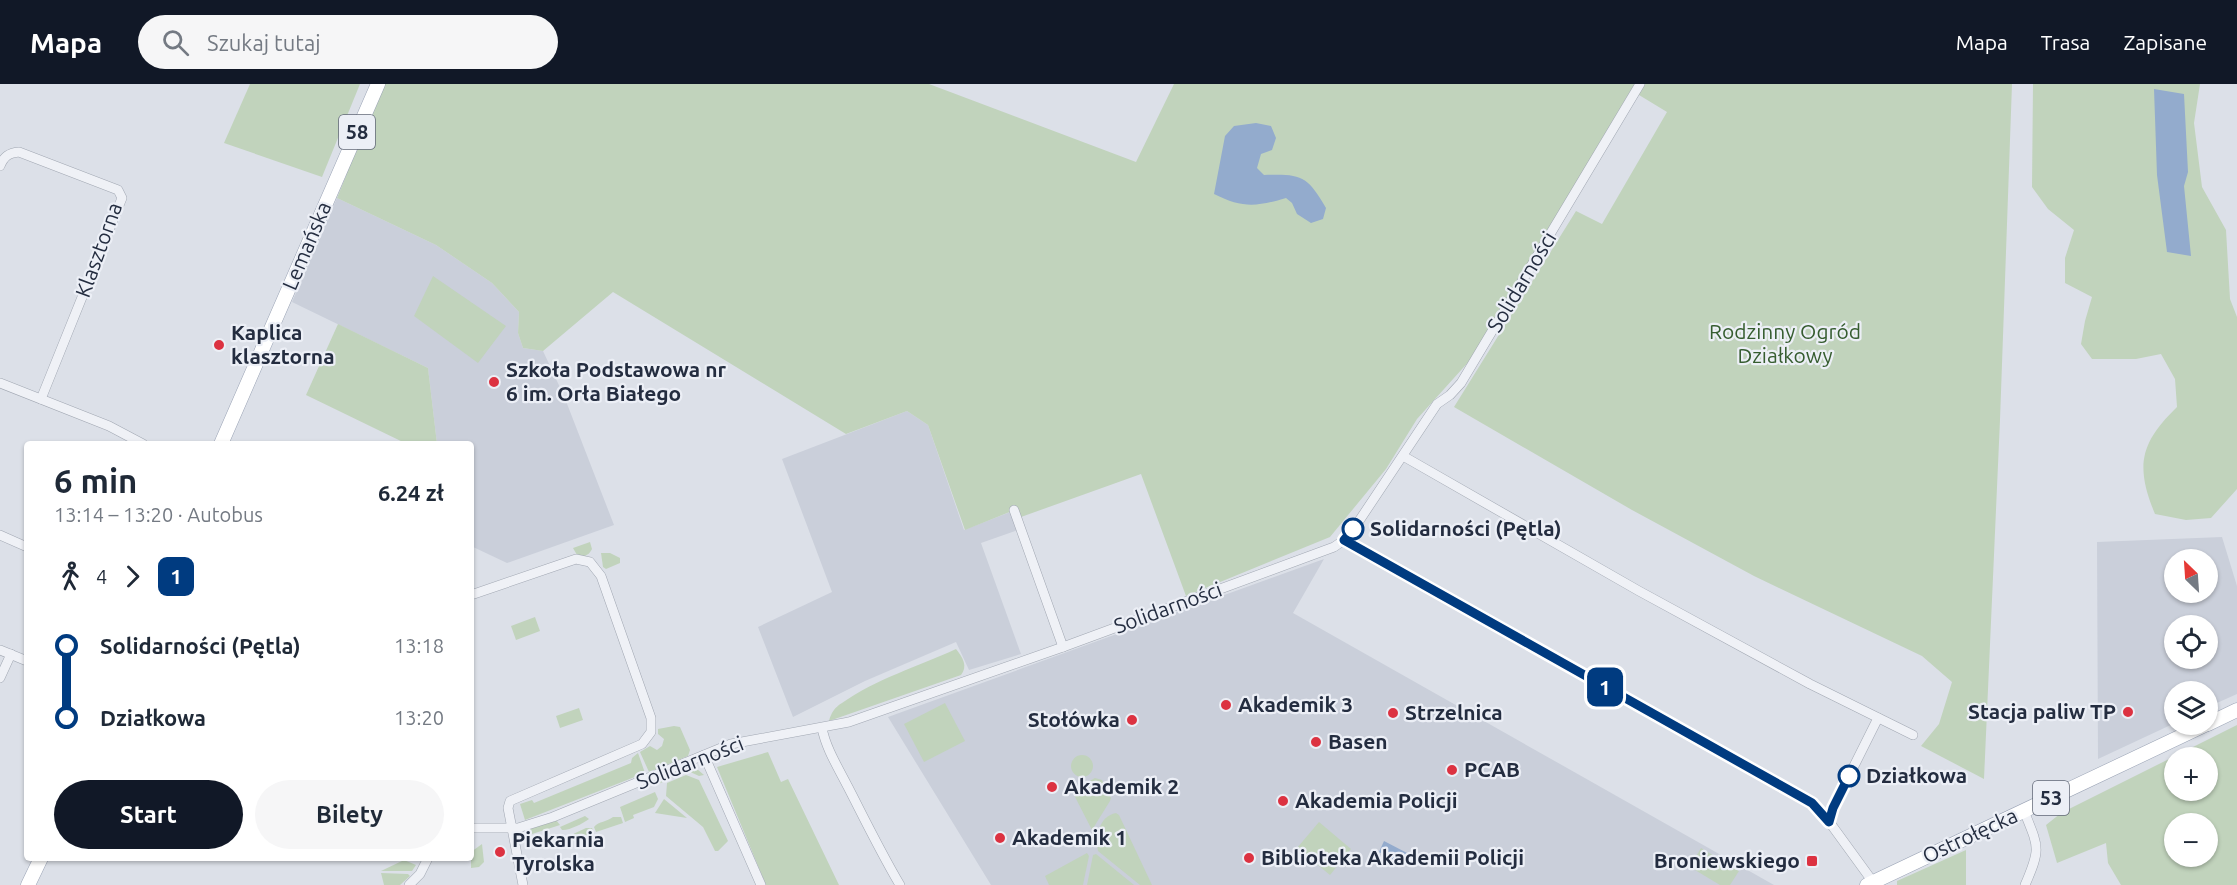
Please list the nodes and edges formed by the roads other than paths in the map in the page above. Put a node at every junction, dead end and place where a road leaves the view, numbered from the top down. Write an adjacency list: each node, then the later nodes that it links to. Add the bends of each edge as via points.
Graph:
1 (378, 84): 7 (main road, Lemańska / 58)
2 (1640, 84): 8 (street, Solidarności, via 1461,382 1437,404)
3 (0, 166): 5 (street, Klasztorna, via 9,153 19,152 118,190 122,198)
4 (0, 383): 5 (street)
5 (41, 399): 6 (street)
6 (137, 441)
7 (222, 441)
8 (1403, 456): 11 (street, Solidarności); 20 (street, via 1639,591)
9 (1014, 510): 14 (street)
10 (0, 535): 12 (street)
11 (1344, 540): 14 (street, Solidarności, via 1287,566); 27 (street, via 1812,803)
12 (24, 546)
13 (474, 594): 29 (street, via 576,558 590,562 601,576 651,718 651,732 642,744 510,801)
14 (1063, 647): 22 (street, Solidarności)
15 (0, 650): 16 (street)
16 (11, 654): 17 (street); 18 (street)
17 (24, 660)
18 (0, 678)
19 (2237, 710): 21 (main road, Ostrołęcka / 53)
20 (1878, 718): 23 (street); 27 (street)
21 (2218, 719)
22 (822, 728): 25 (street, Solidarności, via 744,740); 37 (street)
23 (1912, 735)
24 (2185, 735): 26 (main road, Ostrołęcka / 53)
25 (704, 755): 29 (street, Solidarności, via 554,817); 36 (street)
26 (2024, 811): 32 (main road, Ostrołęcka / 53); 38 (street, via 2037,855)
27 (1829, 822): 32 (street)
28 (474, 828): 29 (street, Solidarności)
29 (512, 828): 35 (street)
30 (39, 861): 33 (main road)
31 (426, 861): 34 (street)
32 (1870, 883)
33 (28, 885)
34 (410, 885)
35 (523, 885)
36 (761, 885)
37 (900, 885)
38 (2025, 885)

